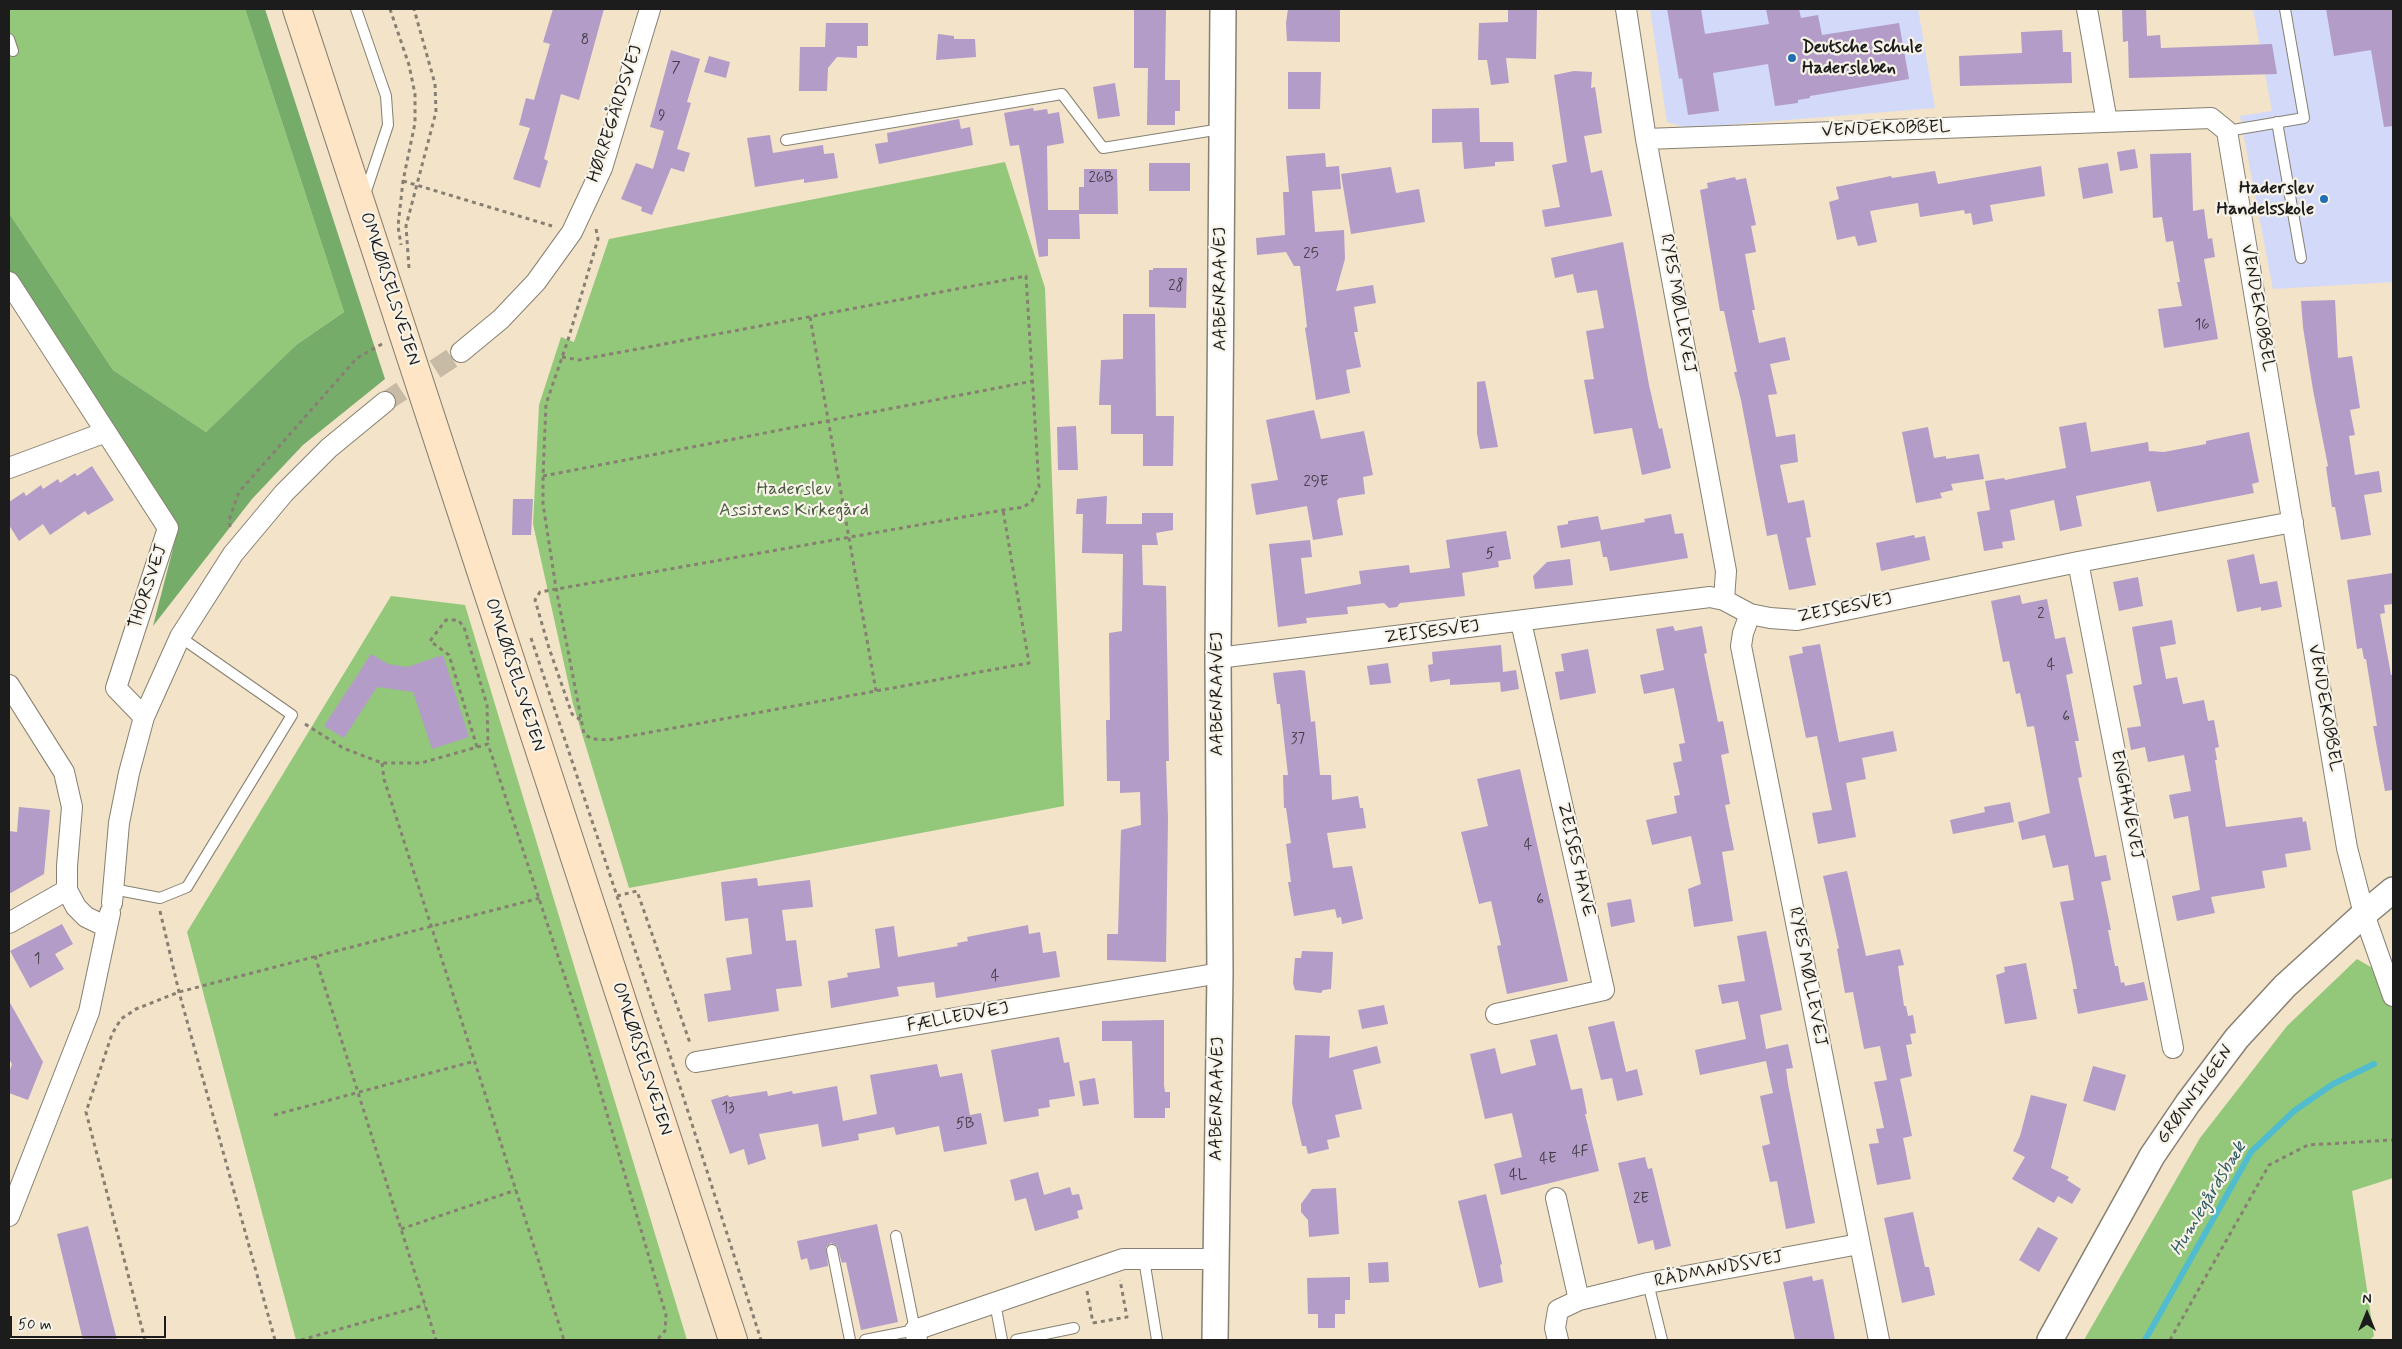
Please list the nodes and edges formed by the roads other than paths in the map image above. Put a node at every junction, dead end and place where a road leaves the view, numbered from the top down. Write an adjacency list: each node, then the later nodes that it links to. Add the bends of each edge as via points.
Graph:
1 (297, 9): 16 (main road, OMKØRSELSVEJEN)
2 (356, 9): 16 (lane, via 386,96 388,124)
3 (650, 9): 19 (street, HØRREGÅRDSVEJ, via 602,168 572,232 536,282 501,319)
4 (1223, 9): 12 (street, AABENRAAVEJ)
5 (1626, 9): 14 (street, RYES MØLLEVEJ)
6 (2087, 9): 10 (street)
7 (2285, 9): 11 (lane, via 2304,118)
8 (9, 39): 9 (lane)
9 (13, 51)
10 (2106, 122): 13 (street, VENDEKOBBEL, via 2210,118); 14 (street, VENDEKOBBEL)
11 (2278, 122): 13 (lane); 17 (lane)
12 (1222, 128): 15 (lane, via 1103,148 1062,94); 29 (street, AABENRAAVEJ)
13 (2227, 131): 23 (street, VENDEKOBBEL)
14 (1646, 139): 25 (street, RYES MØLLEVEJ, via 1726,571)
15 (786, 140)
16 (362, 205): 54 (main road, OMKØRSELSVEJEN)
17 (2302, 258)
18 (9, 282): 21 (street, THORSVEJ)
19 (461, 352)
20 (385, 402): 28 (street, via 329,448 284,493 233,554)
21 (106, 432): 22 (street); 31 (street, THORSVEJ, via 168,528 116,688)
22 (9, 468)
23 (2293, 522): 24 (street, ZEISESVEJ); 35 (street, VENDEKOBBEL, via 2347,848)
24 (2078, 562): 26 (street, ZEISESVEJ, via 1797,620); 40 (street, ENGHAVEVEJ)
25 (1724, 600): 26 (street, ZEISESVEJ); 27 (street, ZEISESVEJ, via 1710,597)
26 (1750, 614): 45 (street, RYES MØLLEVEJ, via 1742,646)
27 (1521, 622): 29 (street, ZEISESVEJ); 39 (street, ZEISES HAVE, via 1604,990)
28 (180, 637): 31 (street); 34 (lane, via 292,715 186,887 160,898)
29 (1218, 658): 37 (street, AABENRAAVEJ)
30 (9, 687): 32 (street, via 64,772 72,807)
31 (144, 717): 34 (street, via 119,823)
32 (67, 890): 34 (street, via 86,917); 36 (street)
33 (2393, 890): 35 (street, GRØNNINGEN)
34 (110, 908): 43 (street, via 89,1012)
35 (2364, 914): 38 (street, VENDEKOBBEL); 64 (street, GRØNNINGEN, via 2285,986 2237,1038 2188,1103 2152,1156)
36 (9, 923)
37 (1220, 973): 41 (street, FÆLLEDVEJ); 48 (street, AABENRAAVEJ)
38 (2393, 996)
39 (1496, 1014)
40 (2173, 1048)
41 (696, 1062)
42 (1556, 1198): 50 (street)
43 (9, 1216)
44 (896, 1236): 53 (lane)
45 (1859, 1244): 49 (street, RÅDMANDSVEJ); 63 (street, RYES MØLLEVEJ)
46 (832, 1250): 55 (lane)
47 (1144, 1259): 48 (street); 51 (street, via 1124,1259); 59 (lane)
48 (1216, 1259): 60 (street, AABENRAAVEJ)
49 (1648, 1283): 50 (street, RÅDMANDSVEJ); 62 (lane)
50 (1579, 1300): 61 (street, RÅDMANDSVEJ, via 1558,1310 1555,1328)
51 (994, 1303): 53 (street); 57 (lane)
52 (1074, 1328): 58 (lane)
53 (916, 1335): 56 (lane)
54 (733, 1340)
55 (850, 1340)
56 (865, 1340)
57 (1002, 1340)
58 (1016, 1340)
59 (1158, 1340)
60 (1215, 1340)
61 (1558, 1340)
62 (1662, 1340)
63 (1879, 1340)
64 (2050, 1340)

